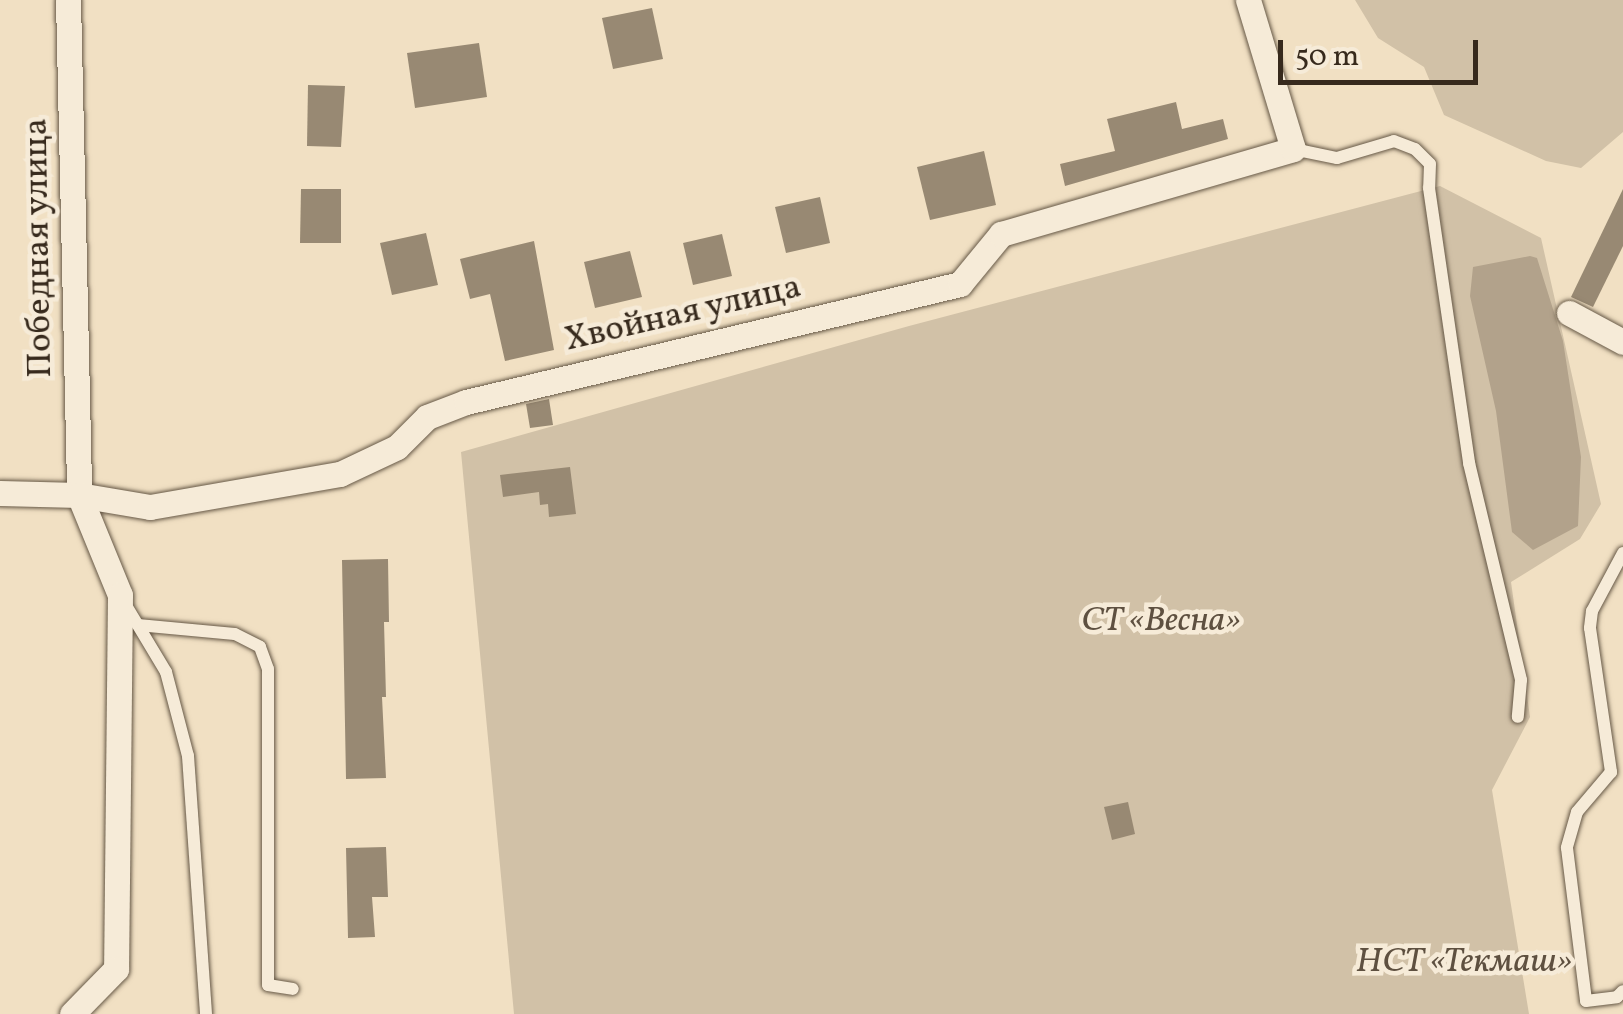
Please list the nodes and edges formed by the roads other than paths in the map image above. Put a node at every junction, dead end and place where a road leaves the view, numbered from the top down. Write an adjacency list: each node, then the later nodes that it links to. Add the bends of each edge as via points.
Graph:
1 (68, 0): 7 (street, Победная улица)
2 (1248, 0): 3 (street)
3 (1293, 150): 7 (street, Хвойная улица, via 1001,234 960,284 446,408 397,447 340,474 150,507); 11 (lane, via 1337,158 1394,141 1430,164 1469,464 1521,680)
4 (1569, 314): 5 (street)
5 (1623, 342)
6 (0, 493): 7 (street, Хвойная улица)
7 (79, 494): 9 (street)
8 (1623, 552): 13 (lane, via 1590,628 1610,772 1577,812 1567,848 1586,1001)
9 (120, 595): 10 (lane); 14 (street, via 116,969)
10 (138, 625): 12 (lane, via 236,634 260,647 268,669 268,985); 15 (lane, via 166,672 188,756)
11 (1518, 717)
12 (294, 989)
13 (1623, 991)
14 (72, 1014)
15 (206, 1014)

